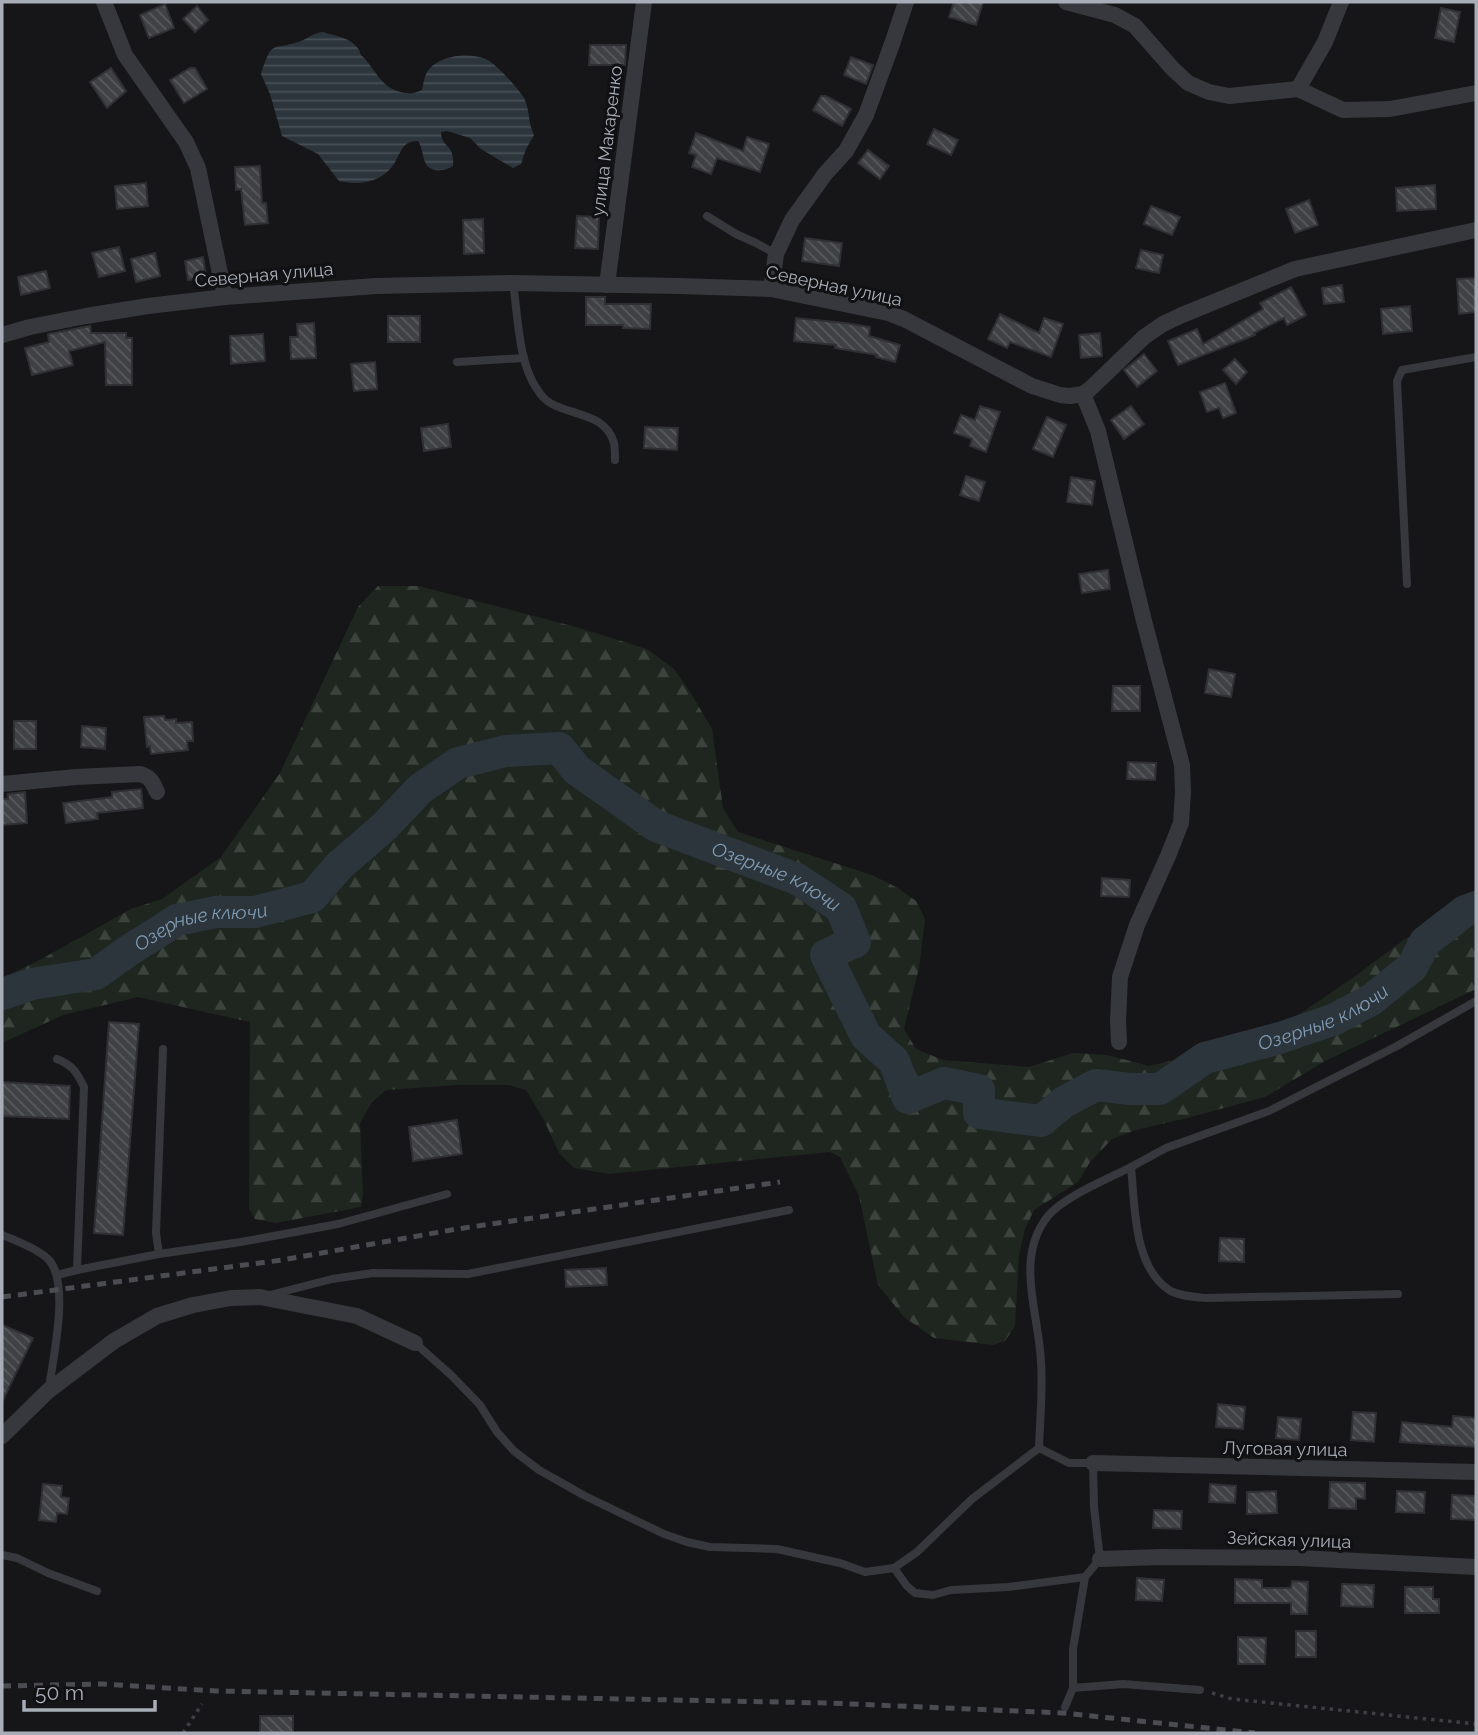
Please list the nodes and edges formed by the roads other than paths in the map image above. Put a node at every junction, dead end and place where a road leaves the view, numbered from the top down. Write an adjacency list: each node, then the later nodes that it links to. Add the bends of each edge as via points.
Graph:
1 (104, 2): 14 (street, via 125,55 193,154)
2 (644, 2): 12 (street, улица Макаренко)
3 (905, 2): 10 (street, via 866,115 846,151 792,220)
4 (1066, 2): 6 (street, via 1115,15 1135,26 1188,83 1209,92 1229,96)
5 (1341, 2): 6 (street)
6 (1298, 89): 7 (street, via 1343,110 1390,109)
7 (1476, 93)
8 (708, 216): 10 (lane)
9 (1476, 230): 19 (street, via 1295,269 1182,315 1144,337)
10 (776, 254): 13 (street)
11 (513, 283): 12 (street, Северная улица); 14 (street, Северная улица, via 376,285); 17 (lane)
12 (607, 285): 13 (street, Северная улица)
13 (771, 289): 19 (street, Северная улица, via 888,313 1032,386 1060,395)
14 (225, 297): 15 (street, Северная улица, via 110,312)
15 (2, 335)
16 (1476, 357): 21 (lane, via 1402,370 1397,381)
17 (524, 359): 18 (lane); 20 (lane, via 534,385 551,404 594,419 606,429 614,443)
18 (457, 362)
19 (1083, 394): 25 (street, via 1098,431 1182,765 1181,823 1120,977)
20 (615, 460)
21 (1407, 584)
22 (2, 784): 23 (street, via 140,774 153,782)
23 (157, 792)
24 (1476, 1001): 28 (lane, via 1269,1111 1166,1148)
25 (1119, 1042)
26 (163, 1049): 32 (lane)
27 (57, 1059): 33 (lane, via 78,1072 84,1087)
28 (1131, 1167): 35 (lane, via 1138,1235 1154,1275 1170,1290 1206,1298); 40 (lane, via 1062,1203 1048,1216 1032,1246 1030,1280 1041,1361)
29 (447, 1194): 32 (lane, via 338,1224)
30 (789, 1210): 36 (lane, via 468,1274 373,1273)
31 (2, 1235): 34 (lane, via 49,1260)
32 (159, 1254): 33 (lane)
33 (77, 1270): 34 (lane)
34 (57, 1275): 38 (lane, via 59,1321)
35 (1398, 1294)
36 (260, 1297): 37 (street, via 357,1316); 38 (street, via 193,1305 157,1316 114,1341)
37 (415, 1343): 46 (lane, via 480,1405 514,1451 585,1496 664,1534 710,1547 777,1549 866,1572)
38 (48, 1391): 39 (street)
39 (2, 1436)
40 (1039, 1448): 41 (lane, via 1069,1463); 46 (lane)
41 (1093, 1463): 42 (street, Луговая улица); 44 (lane)
42 (1476, 1472)
43 (2, 1555): 48 (lane)
44 (1100, 1559): 45 (street, Зейская улица, via 1299,1558); 47 (lane)
45 (1476, 1567)
46 (894, 1568): 47 (lane, via 915,1593 933,1595)
47 (1085, 1577): 49 (lane, via 1073,1649)
48 (96, 1591)
49 (1073, 1688): 50 (lane, via 1123,1684); 51 (lane)
50 (1200, 1690)
51 (1065, 1707)

